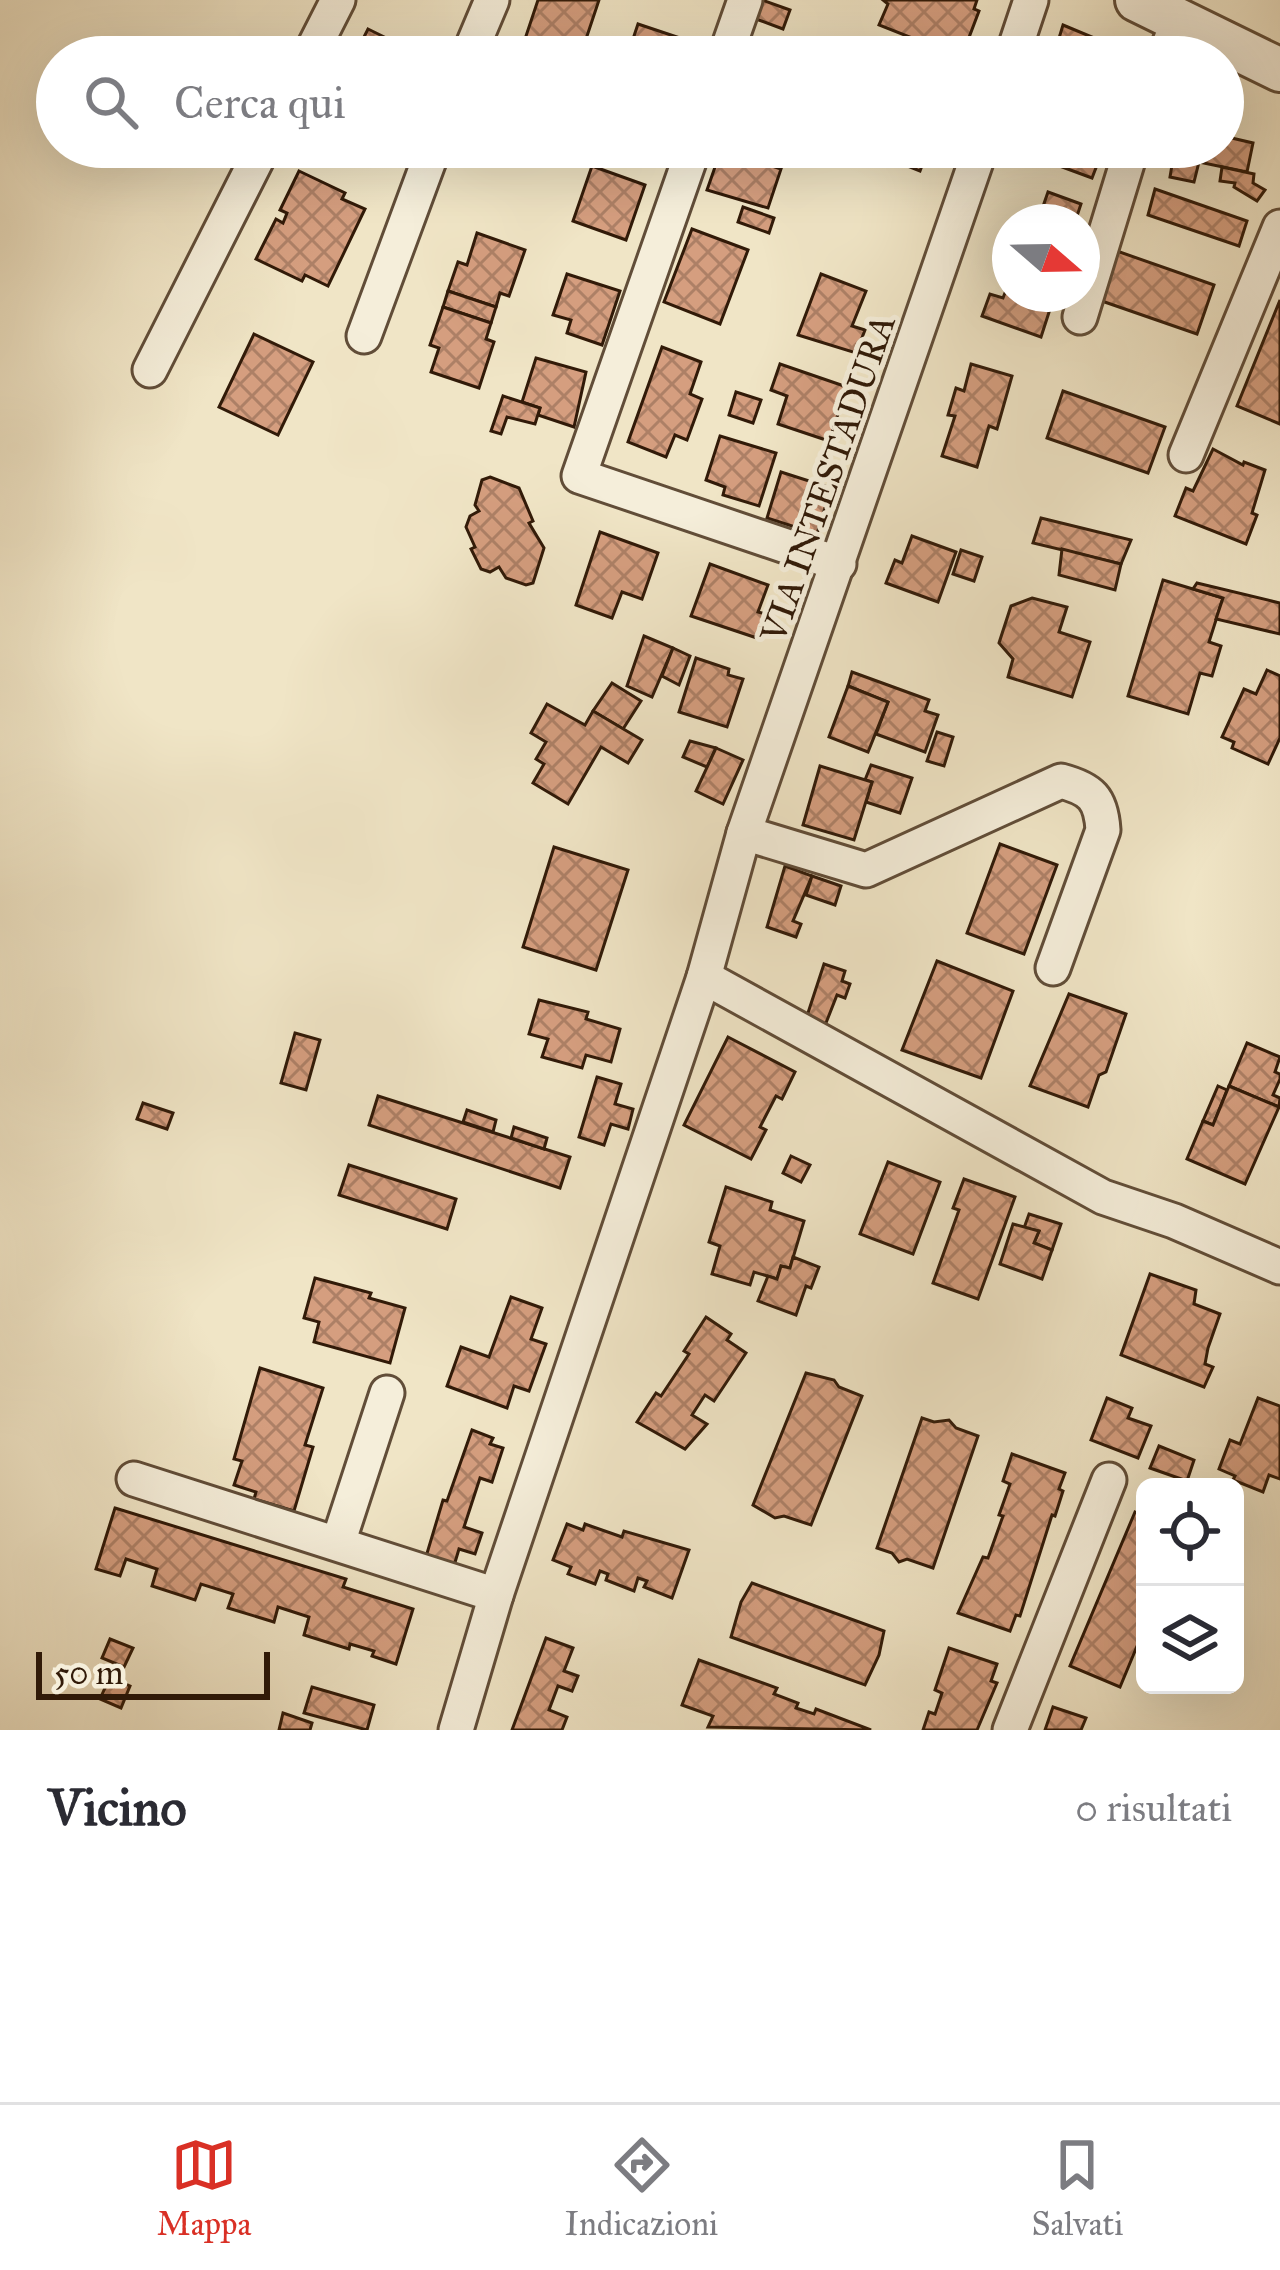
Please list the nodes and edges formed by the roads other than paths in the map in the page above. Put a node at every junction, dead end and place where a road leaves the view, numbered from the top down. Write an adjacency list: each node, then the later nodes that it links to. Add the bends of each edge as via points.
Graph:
1 (338, 0): 6 (street)
2 (492, 0): 7 (street)
3 (745, 0): 8 (street)
4 (1031, 0): 9 (street)
5 (1137, 0): 10 (street)
6 (320, 36)
7 (477, 36)
8 (732, 36)
9 (1019, 36)
10 (1168, 36)
11 (1244, 60): 12 (street)
12 (1280, 70)
13 (252, 168): 21 (street)
14 (426, 168): 20 (street)
15 (687, 168): 23 (street, via 579,476)
16 (974, 168): 23 (street, VIA INTESTADURA)
17 (1126, 168): 19 (street)
18 (1280, 227): 22 (street)
19 (1080, 317)
20 (364, 336)
21 (150, 370)
22 (1186, 455)
23 (839, 564): 24 (street, VIA INTESTADURA)
24 (744, 833): 25 (street, via 866,871 1061,781 1083,787 1102,808 1102,830); 26 (street, VIA INTESTADURA)
25 (1053, 968)
26 (704, 977): 27 (street, via 1103,1197); 32 (street, VIA INTESTADURA)
27 (1280, 1267)
28 (387, 1393): 31 (street)
29 (134, 1479): 31 (street)
30 (1109, 1480): 34 (street)
31 (338, 1543): 32 (street)
32 (496, 1595): 33 (street, VIA INTESTADURA)
33 (456, 1730)
34 (1010, 1730)

